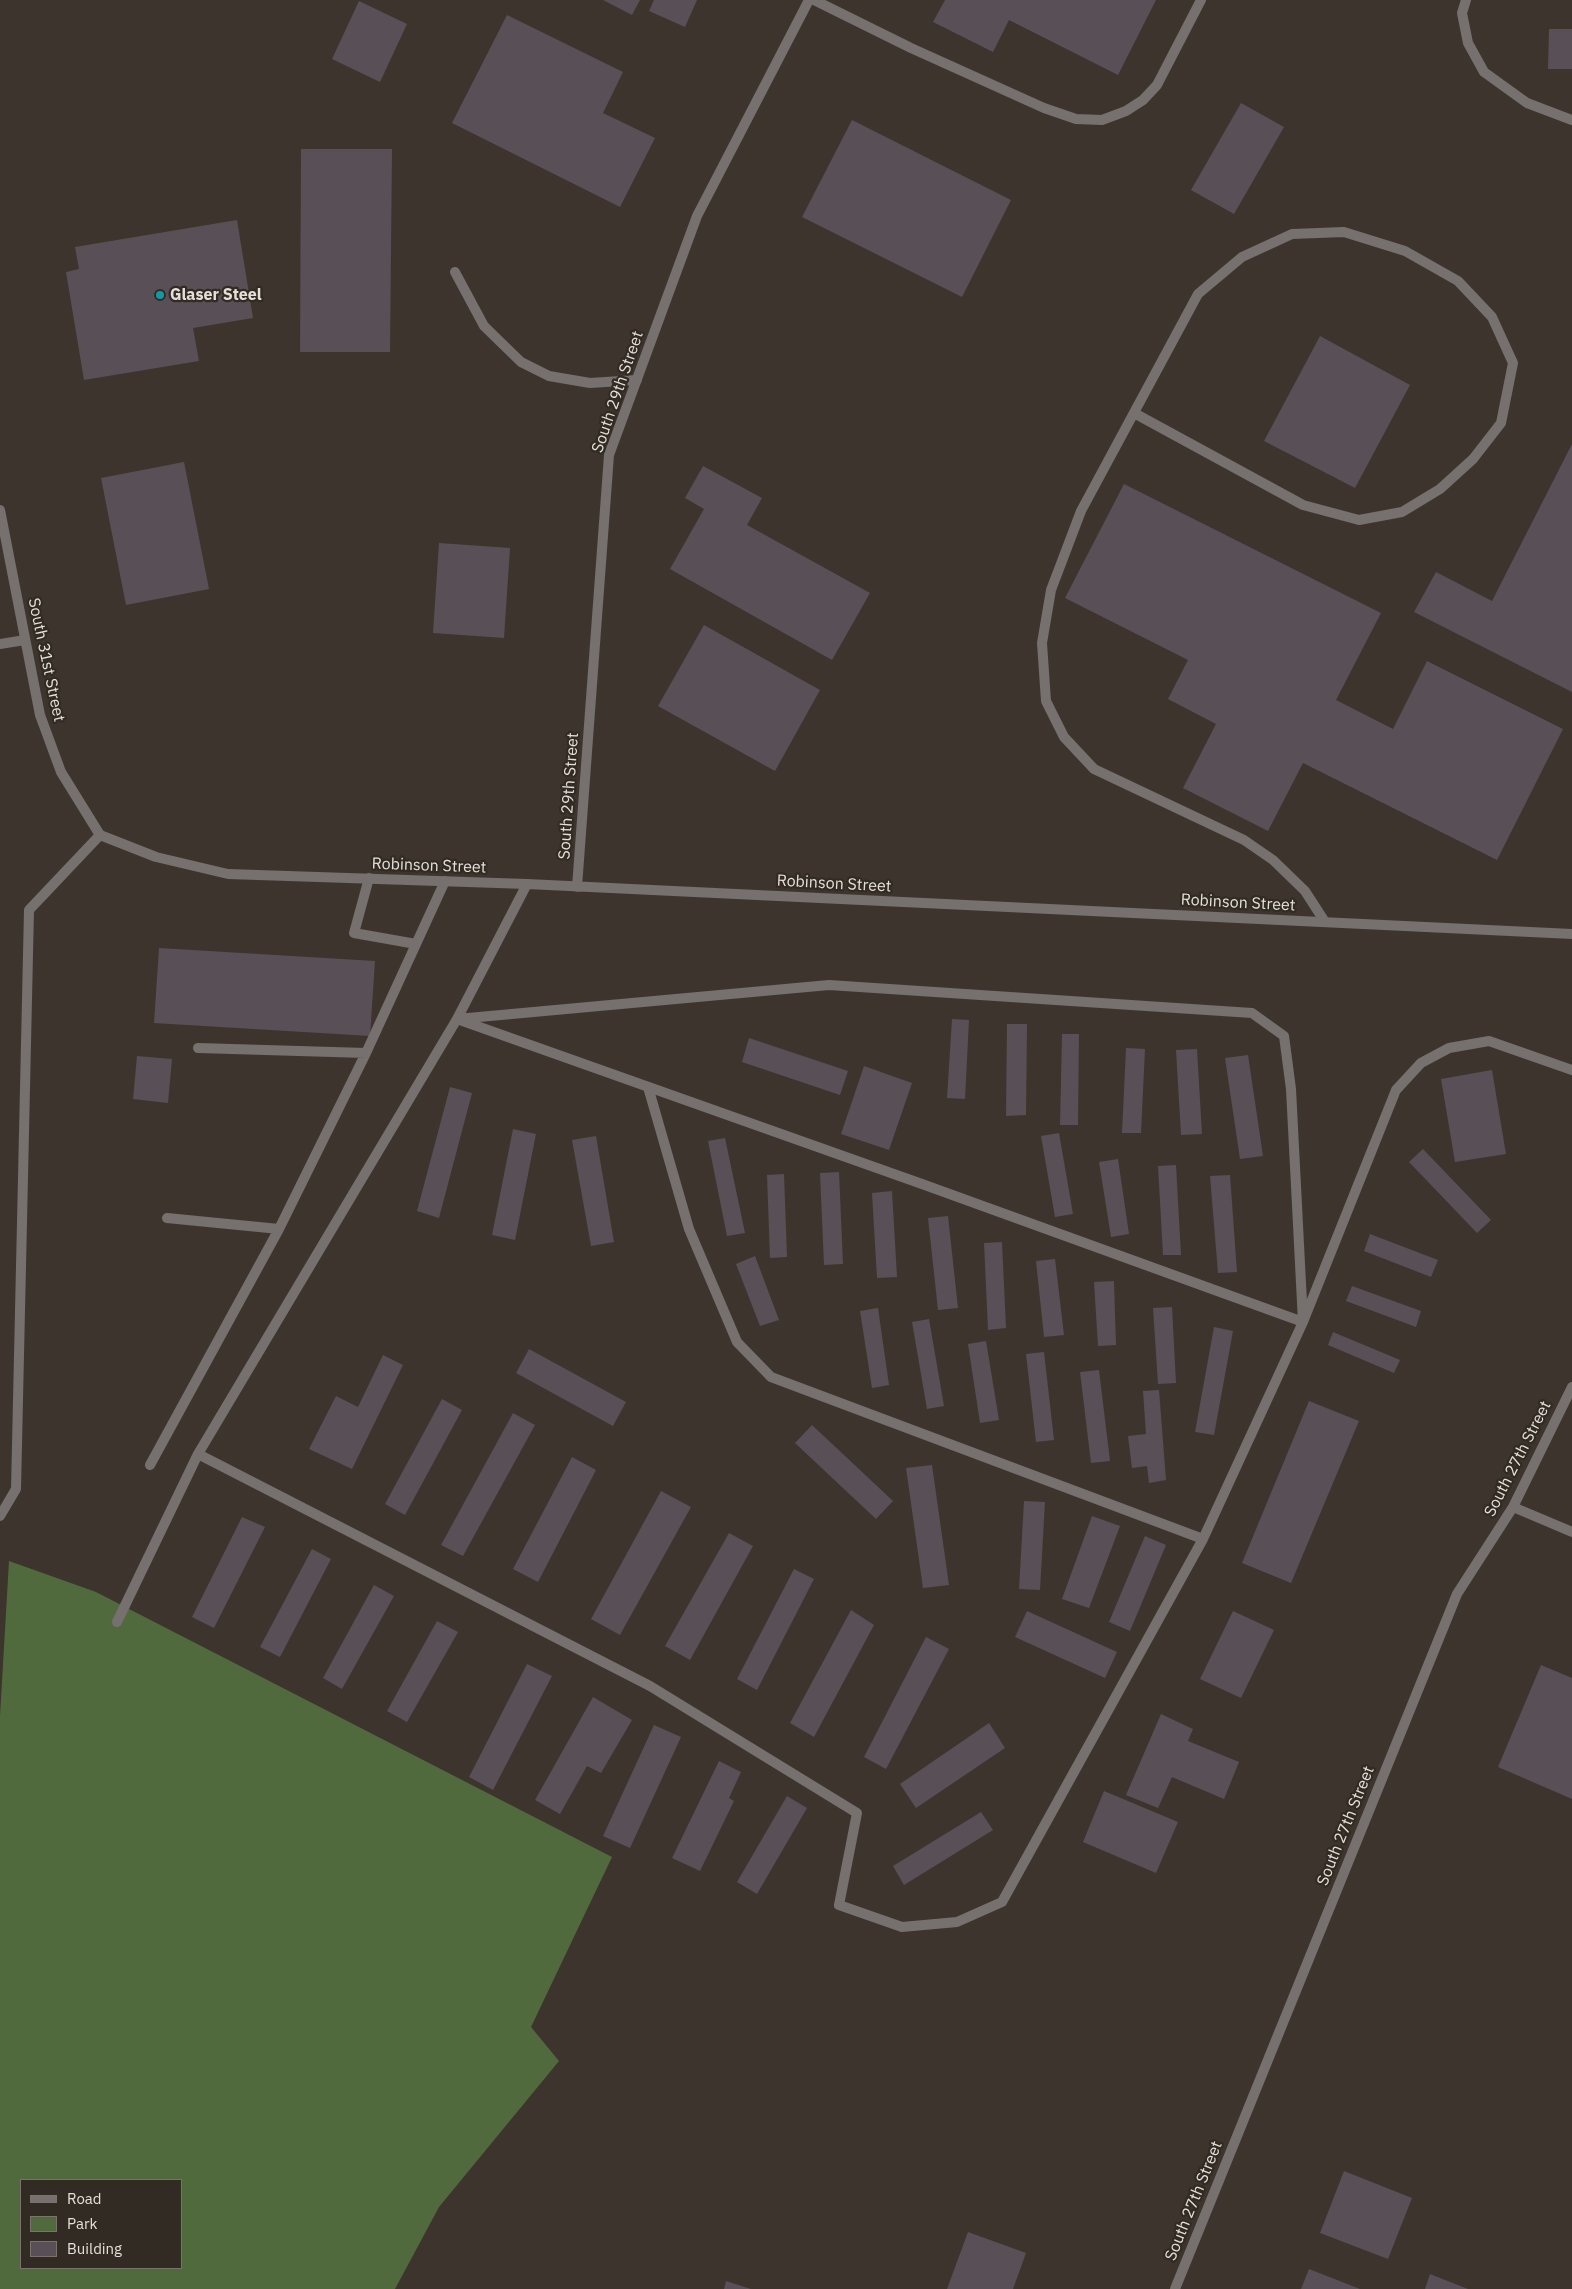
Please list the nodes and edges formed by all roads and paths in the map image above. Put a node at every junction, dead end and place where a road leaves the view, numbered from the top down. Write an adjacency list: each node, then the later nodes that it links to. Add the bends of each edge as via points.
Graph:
1 (809, 0): 7 (street, South 29th Street, via 697,216)
2 (814, 0): 3 (street, via 1044,108 1076,119 1102,120 1126,111 1157,85)
3 (1201, 0)
4 (1466, 0): 5 (street, via 1462,13 1468,43 1484,72 1527,103)
5 (1572, 120)
6 (455, 272): 7 (street, via 484,326 521,362 549,376 582,382)
7 (637, 380): 16 (street, South 29th Street, via 609,455)
8 (1134, 414): 8 (street, via 1198,294 1242,257 1292,234 1344,232 1405,251 1458,281 1492,318 1513,363 1502,423 1473,460 1440,489 1402,512 1359,520 1303,505); 17 (street, via 1081,511 1051,590 1042,642 1046,701 1064,737 1094,769 1244,840 1273,860 1305,891)
9 (0, 510): 10 (street, South 31st Street)
10 (26, 640): 11 (street); 12 (street, South 31st Street, via 40,716 61,772)
11 (0, 644)
12 (100, 835): 13 (street, Robinson Street, via 156,857 228,874); 32 (street, via 29,910 16,1489)
13 (369, 878): 14 (street, Robinson Street); 19 (street, via 354,933)
14 (445, 881): 15 (street, Robinson Street); 19 (street)
15 (527, 884): 16 (street, Robinson Street); 20 (street)
16 (577, 887): 17 (street, Robinson Street)
17 (1324, 922): 18 (street, Robinson Street)
18 (1572, 934)
19 (416, 944): 22 (street)
20 (457, 1020): 24 (street); 27 (street, via 829,985 1252,1013 1284,1036 1291,1089); 29 (street)
21 (198, 1048): 22 (street)
22 (366, 1053): 26 (street)
23 (1572, 1070): 27 (street, via 1489,1041 1449,1048 1420,1063 1396,1090)
24 (648, 1087): 27 (street); 34 (street, via 689,1229 729,1324 737,1342 771,1377)
25 (167, 1218): 26 (street)
26 (279, 1229): 30 (street)
27 (1303, 1322): 34 (street)
28 (1572, 1387): 31 (street, South 27th Street)
29 (198, 1454): 34 (street, via 650,1686 857,1813 839,1905 902,1927 957,1922 1002,1902); 35 (street)
30 (150, 1465)
31 (1513, 1507): 33 (street); 36 (street, South 27th Street, via 1457,1594)
32 (0, 1516)
33 (1572, 1532)
34 (1203, 1540)
35 (117, 1622)
36 (1175, 2289)

